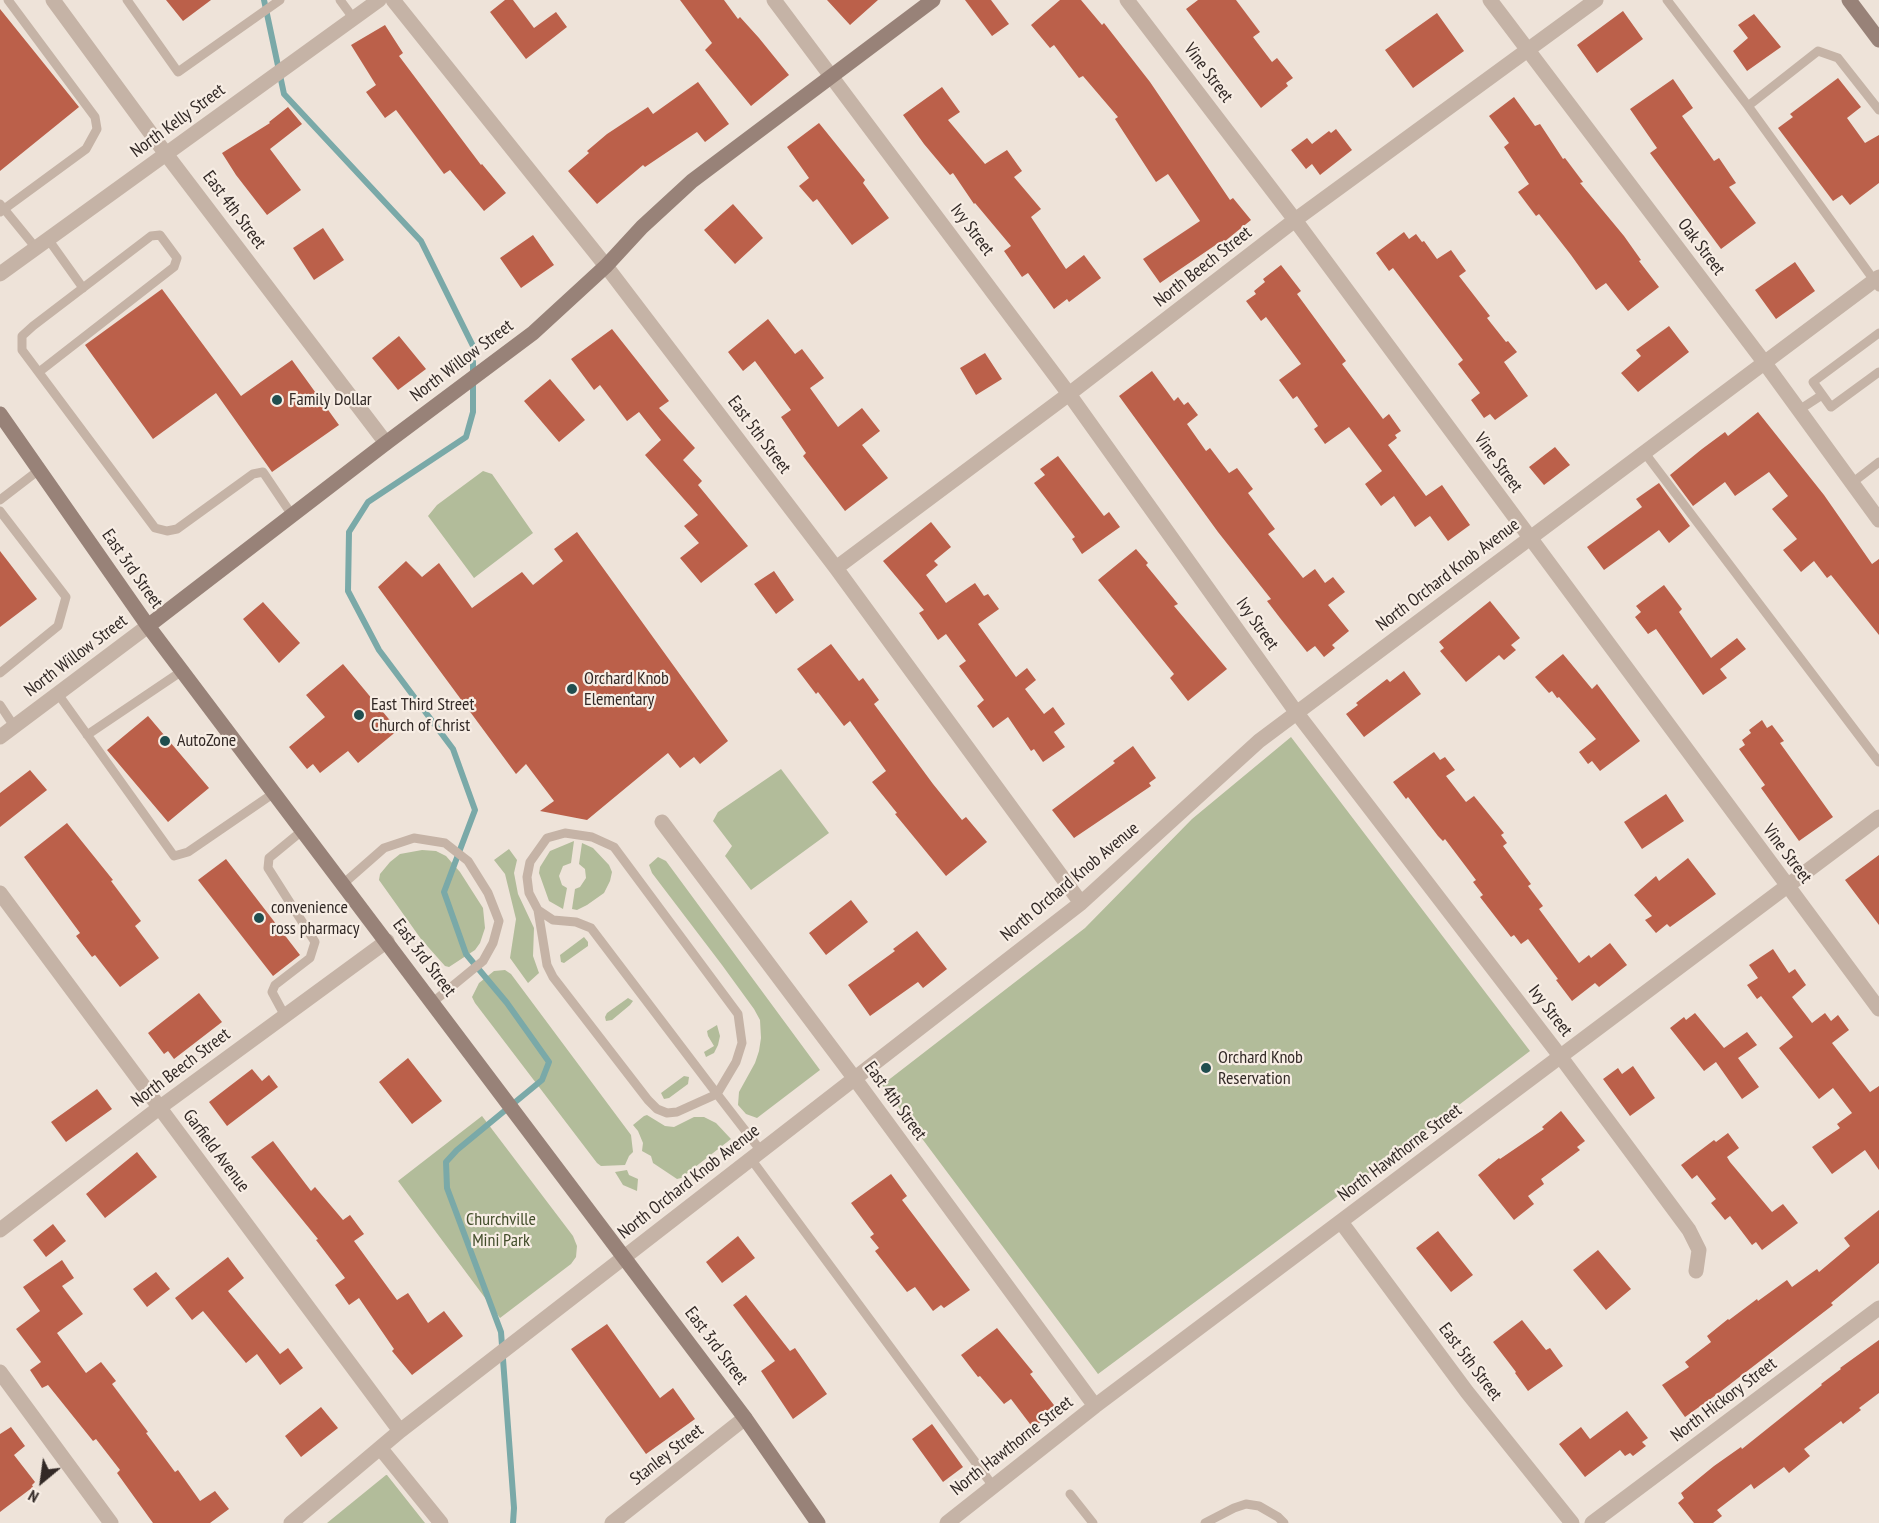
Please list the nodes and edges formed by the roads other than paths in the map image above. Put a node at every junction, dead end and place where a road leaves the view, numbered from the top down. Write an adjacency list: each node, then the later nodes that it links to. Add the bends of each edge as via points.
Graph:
1 (8, 0): 22 (lane, via 95,117 97,129 86,149)
2 (53, 0): 21 (street, East 4th Street)
3 (127, 0): 4 (lane, via 178,72)
4 (280, 0)
5 (340, 0): 15 (lane)
6 (379, 0): 15 (street, North Kelly Street)
7 (393, 0): 25 (street, East 5th Street)
8 (774, 0): 18 (street, Ivy Street)
9 (933, 0): 18 (main road, North Willow Street)
10 (1127, 0): 23 (street, Vine Street)
11 (1490, 0): 17 (street, Oak Street)
12 (1596, 0): 17 (street, North Beech Street)
13 (1667, 0): 19 (lane)
14 (1849, 0): 16 (main road)
15 (354, 19): 21 (street, North Kelly Street)
16 (1879, 40)
17 (1527, 49): 23 (street, North Beech Street); 30 (street, Oak Street)
18 (833, 76): 25 (main road, North Willow Street, via 692,181); 33 (street, Ivy Street)
19 (1748, 106): 20 (lane, via 1818,51 1838,58); 27 (lane)
20 (1879, 110)
21 (166, 154): 24 (street, North Kelly Street); 37 (street, East 4th Street)
22 (1, 209): 24 (lane)
23 (1295, 220): 33 (street, North Beech Street); 46 (street, Vine Street)
24 (42, 244): 26 (street, North Kelly Street); 28 (lane)
25 (606, 266): 37 (main road, North Willow Street, via 533,333); 47 (street, East 5th Street)
26 (0, 274)
27 (1878, 282): 30 (street, North Orchard Knob Avenue)
28 (83, 288): 31 (lane, via 22,336 22,350); 31 (lane, via 151,236 160,235 177,258 174,267)
29 (1879, 333): 34 (lane, via 1813,382)
30 (1764, 363): 35 (street, Oak Street); 38 (street, North Orchard Knob Avenue)
31 (39, 372): 44 (lane, via 155,528 177,529 253,474 263,472)
32 (1879, 372): 34 (lane, via 1831,407)
33 (1069, 394): 47 (street, North Beech Street); 53 (street, Ivy Street)
34 (1822, 395): 35 (lane)
35 (1799, 410): 41 (street, Oak Street)
36 (0, 414): 40 (main road, East 3rd Street)
37 (386, 442): 44 (main road, North Willow Street)
38 (1644, 452): 46 (street, North Orchard Knob Avenue); 57 (lane)
39 (1879, 462): 41 (lane)
40 (39, 470): 42 (lane); 48 (main road, East 3rd Street)
41 (1852, 483): 45 (street, Oak Street)
42 (0, 500)
43 (0, 511): 50 (lane, via 66,597 58,626)
44 (292, 515): 48 (main road, North Willow Street)
45 (1879, 520)
46 (1530, 538): 53 (street, North Orchard Knob Avenue); 63 (street, Vine Street)
47 (836, 568): 65 (street, East 5th Street)
48 (148, 626): 49 (main road, East 3rd Street); 51 (street, North Willow Street)
49 (182, 671): 55 (lane); 58 (main road, East 3rd Street)
50 (0, 673)
51 (58, 694): 54 (street, North Willow Street); 55 (lane)
52 (0, 705): 54 (lane)
53 (1296, 712): 65 (street, North Orchard Knob Avenue, via 1259,741); 71 (street, Ivy Street)
54 (14, 726): 56 (street, North Willow Street)
55 (87, 735): 58 (lane, via 174,856 188,852)
56 (0, 737)
57 (1879, 762)
58 (274, 793): 61 (main road, East 3rd Street)
59 (1879, 817): 63 (street, North Hawthorne Street)
60 (662, 822): 72 (street, East 4th Street)
61 (303, 830): 62 (main road, East 3rd Street); 70 (lane, via 269,858 268,868 315,942 310,958 272,992)
62 (344, 884): 67 (main road, East 3rd Street); 68 (lane, via 384,848 414,838 446,843 468,861 488,893 499,921 483,960)
63 (1786, 886): 69 (street, Vine Street); 71 (street, North Hawthorne Street)
64 (0, 893): 74 (street, Garfield Avenue)
65 (1082, 903): 72 (street, North Orchard Knob Avenue)
66 (537, 910): 73 (lane, via 553,920 591,928); 73 (lane, via 553,977 648,1101 667,1113 677,1112); 73 (lane, via 527,877 530,862 547,838 565,833 592,837 614,847 738,1014 742,1043)
67 (387, 941): 68 (main road, East 3rd Street); 70 (street, North Beech Street)
68 (433, 1002): 78 (main road, East 3rd Street)
69 (1879, 1009)
70 (285, 1016): 74 (street, North Beech Street)
71 (1560, 1056): 76 (street, North Hawthorne Street); 79 (street, Ivy Street, via 1689,1230 1699,1250)
72 (855, 1079): 75 (street, North Orchard Knob Avenue); 82 (street, East 4th Street)
73 (717, 1094): 75 (lane)
74 (159, 1108): 77 (street, North Beech Street); 84 (street, Garfield Avenue)
75 (756, 1155): 78 (street, North Orchard Knob Avenue); 86 (lane)
76 (1341, 1222): 82 (street, North Hawthorne Street); 97 (street, East 5th Street, via 1467,1392)
77 (0, 1230)
78 (624, 1256): 83 (main road, East 3rd Street); 84 (street, North Orchard Knob Avenue)
79 (1696, 1271)
80 (1879, 1308): 98 (street, North Hickory Street)
81 (0, 1372): 88 (street)
82 (1095, 1406): 86 (street, North Hawthorne Street)
83 (746, 1418): 91 (street, Stanley Street); 92 (main road, East 3rd Street)
84 (400, 1431): 85 (street, North Orchard Knob Avenue)
85 (381, 1449): 89 (street, North Orchard Knob Avenue); 90 (street)
86 (993, 1486): 93 (street, North Hawthorne Street)
87 (1070, 1494): 94 (lane)
88 (111, 1523)
89 (291, 1523)
90 (441, 1523)
91 (612, 1523)
92 (818, 1523)
93 (947, 1523)
94 (1093, 1523)
95 (1205, 1523): 96 (lane, via 1246,1504 1259,1506)
96 (1284, 1523)
97 (1572, 1523)
98 (1592, 1523)

